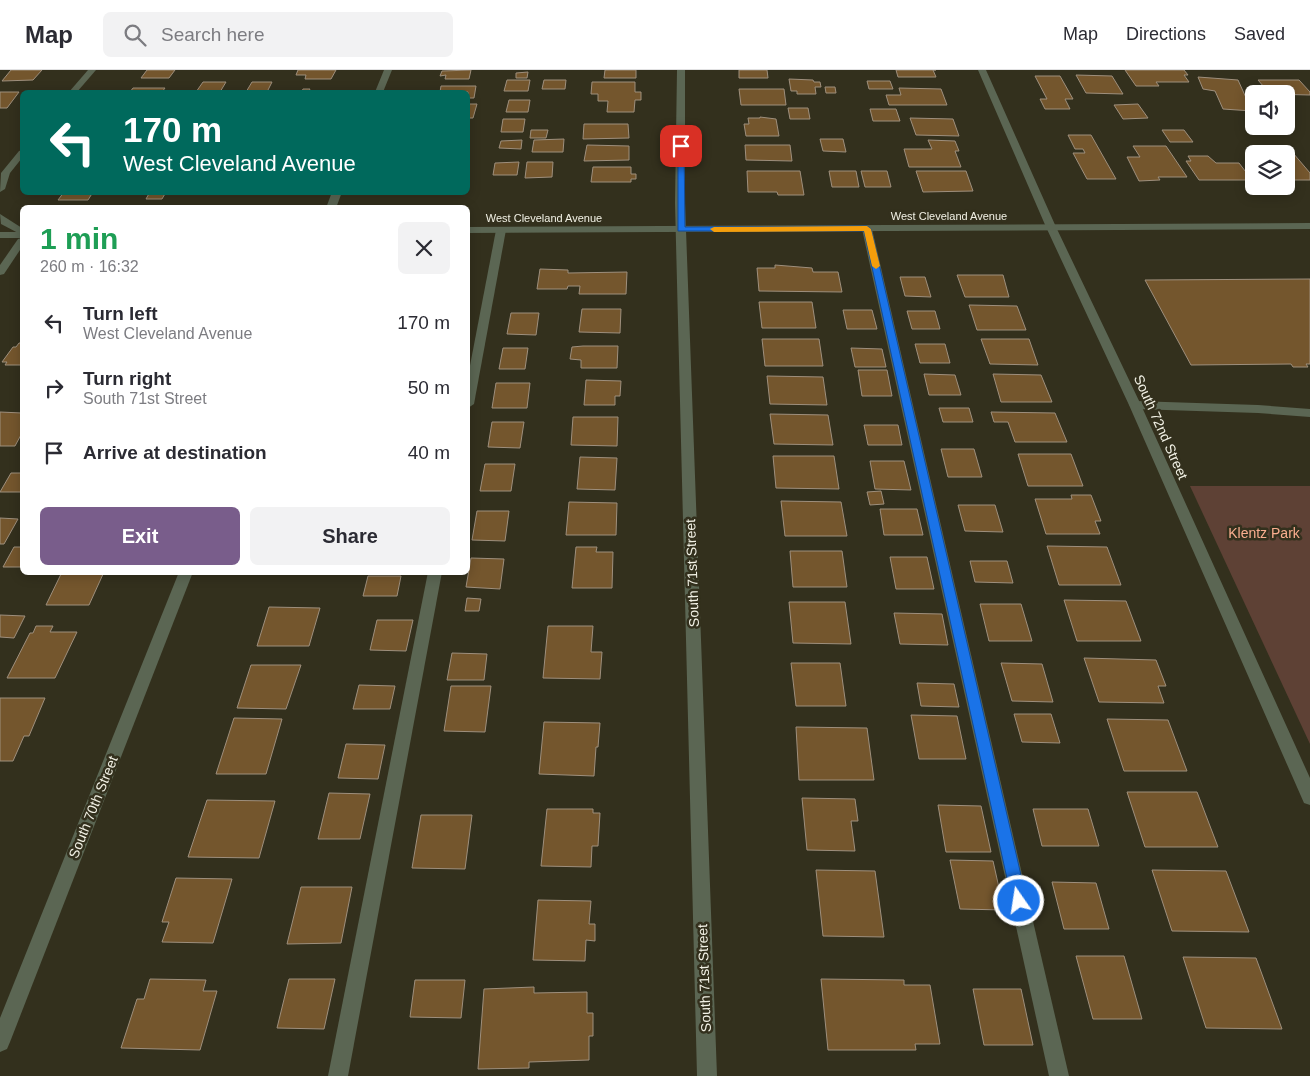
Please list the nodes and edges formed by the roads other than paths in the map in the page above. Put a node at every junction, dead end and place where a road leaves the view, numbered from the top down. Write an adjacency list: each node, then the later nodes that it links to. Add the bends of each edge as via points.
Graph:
1 (92, 70): 5 (street)
2 (388, 70): 6 (street)
3 (681, 70): 12 (street, South 71st Street)
4 (982, 70): 11 (street, South 72nd Street)
5 (75, 90)
6 (380, 90)
7 (20, 156): 8 (street, via 6,173)
8 (0, 189)
9 (0, 217): 16 (street)
10 (1310, 226): 11 (street, West Cleveland Avenue)
11 (1051, 228): 13 (street, West Cleveland Avenue); 22 (street, South 72nd Street)
12 (681, 229): 13 (street, West Cleveland Avenue); 15 (street, West Cleveland Avenue); 29 (street, South 71st Street)
13 (867, 229): 30 (street)
14 (470, 230): 15 (street, West Cleveland Avenue)
15 (501, 230): 21 (street)
16 (20, 232)
17 (20, 233): 18 (street)
18 (0, 235)
19 (20, 244): 20 (street)
20 (0, 272)
21 (470, 393)
22 (1135, 405): 23 (street); 26 (street, South 72nd Street)
23 (1310, 413)
24 (185, 575): 27 (street, South 70th Street)
25 (434, 575): 28 (street)
26 (1310, 797)
27 (0, 1042)
28 (338, 1076)
29 (707, 1076)
30 (1059, 1076)

